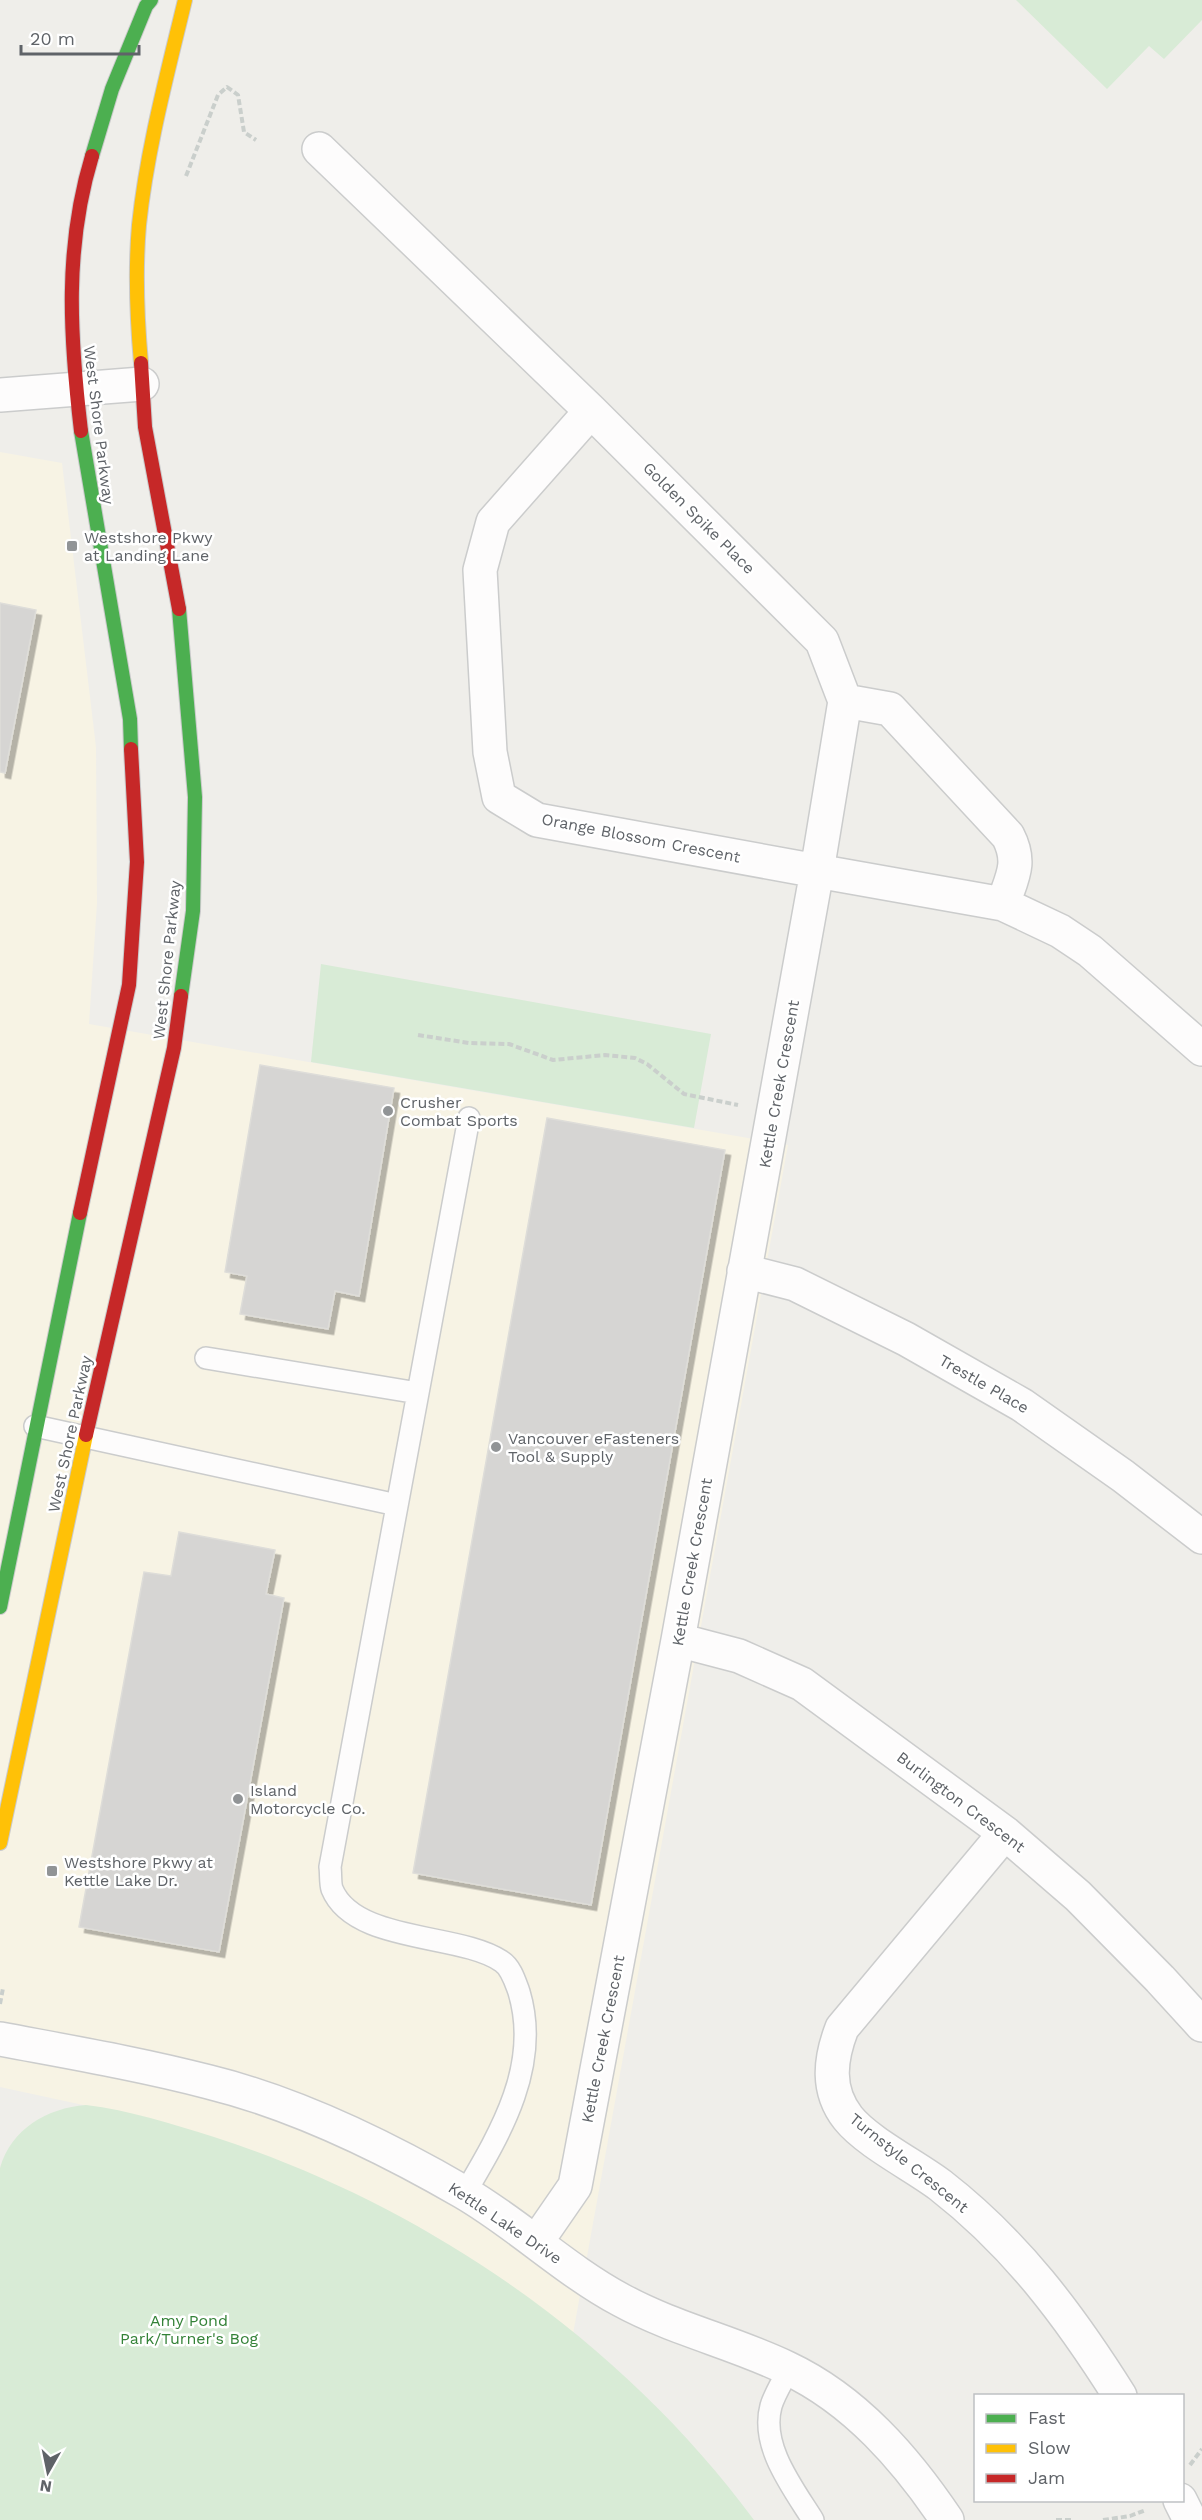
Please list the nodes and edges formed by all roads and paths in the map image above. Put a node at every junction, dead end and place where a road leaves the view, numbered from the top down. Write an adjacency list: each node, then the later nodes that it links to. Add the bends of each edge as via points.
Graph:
1 (152, 0): 7 (main road, West Shore Parkway, via 146,6 112,89 85,178 71,263)
2 (185, 0): 6 (main road, West Shore Parkway, via 149,153 139,227 137,312)
3 (256, 140): 5 (path, via 244,132 238,95 227,87 210,111)
4 (319, 149): 9 (street, Golden Spike Place)
5 (183, 184)
6 (142, 384): 7 (street); 21 (main road, West Shore Parkway, via 145,427 179,607 195,797 193,911 174,1048)
7 (76, 388): 8 (street); 20 (main road, West Shore Parkway, via 82,444 130,719 137,862 129,985)
8 (0, 395)
9 (591, 411): 10 (street, Golden Spike Place, via 822,640); 11 (street, Orange Blossom Crescent, via 493,522 480,570 490,752 499,797 537,820)
10 (845, 701): 11 (street, Kettle Creek Crescent); 12 (street, via 890,709 1008,836 1016,851 1016,866)
11 (817, 871): 12 (street); 17 (street, Kettle Creek Crescent)
12 (1003, 904): 14 (street, via 1060,931 1090,951)
13 (418, 1035): 15 (path, via 508,1044 553,1060 605,1055 635,1058 684,1094)
14 (1202, 1048)
15 (743, 1106)
16 (469, 1118): 19 (lane)
17 (744, 1271): 23 (street, Trestle Place, via 795,1284 906,1339 1022,1405); 25 (street, Kettle Creek Crescent)
18 (206, 1358): 19 (lane)
19 (418, 1393): 22 (lane)
20 (35, 1426): 21 (lane); 24 (main road, West Shore Parkway)
21 (86, 1436): 22 (lane); 27 (main road, West Shore Parkway)
22 (397, 1505): 32 (lane, via 330,1867 332,1889 347,1909 371,1923 482,1952 503,1961 514,1978 525,2014 519,2081 507,2120)
23 (1202, 1537)
24 (0, 1607)
25 (678, 1640): 26 (street, Burlington Crescent, via 740,1656 802,1684); 33 (street, Kettle Creek Crescent, via 575,2186)
26 (1005, 1833): 30 (street, Burlington Crescent, via 1078,1896); 35 (street, Turnstyle Crescent, via 842,2028 832,2052 831,2074 836,2096 849,2119 941,2186 1035,2274 1081,2333)
27 (0, 1843)
28 (3, 1988): 29 (path)
29 (0, 2005)
30 (1202, 2025)
31 (0, 2039): 32 (street, Kettle Lake Drive, via 210,2082 258,2098 401,2159)
32 (465, 2193): 33 (street, Kettle Lake Drive)
33 (537, 2241): 34 (street, Kettle Lake Drive, via 618,2299 661,2320)
34 (789, 2369): 39 (lane, via 771,2406 769,2427 772,2445); 40 (street, Kettle Lake Drive, via 834,2396 871,2427 918,2476)
35 (1119, 2394)
36 (1202, 2449): 37 (path)
37 (1187, 2467)
38 (1165, 2504): 43 (path); 44 (street)
39 (813, 2520)
40 (947, 2520)
41 (1056, 2520): 42 (path)
42 (1072, 2520)
43 (1103, 2520)
44 (1190, 2520)

